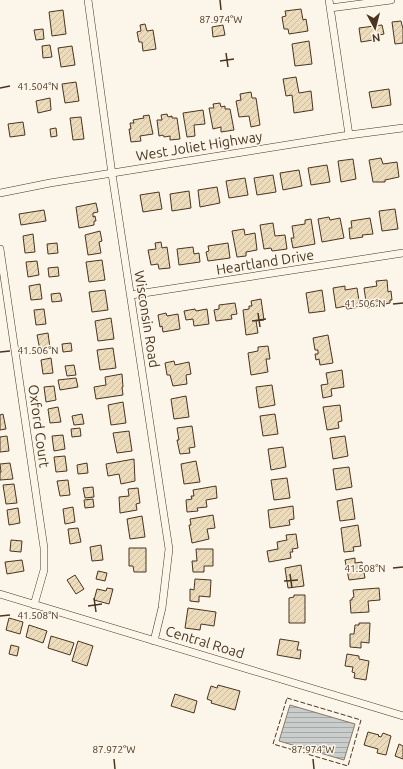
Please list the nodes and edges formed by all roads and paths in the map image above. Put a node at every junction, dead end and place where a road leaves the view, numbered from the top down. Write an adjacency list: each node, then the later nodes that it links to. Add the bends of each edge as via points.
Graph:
1 (88, 0): 7 (street, Wisconsin Road)
2 (329, 0): 4 (street)
3 (391, 0): 4 (street)
4 (330, 8): 6 (street)
5 (403, 128): 6 (street, West Joliet Highway)
6 (349, 135): 7 (street, West Joliet Highway)
7 (112, 174): 8 (street, West Joliet Highway); 11 (street, Wisconsin Road)
8 (0, 193)
9 (0, 249): 13 (street, Oxford Court, via 44,548 44,570)
10 (403, 253): 11 (street, Heartland Drive)
11 (131, 295): 14 (street, Wisconsin Road, via 169,549 162,608)
12 (0, 594): 13 (street, Central Road)
13 (34, 605): 14 (street, Central Road)
14 (154, 641): 15 (street, Central Road)
15 (403, 716)

